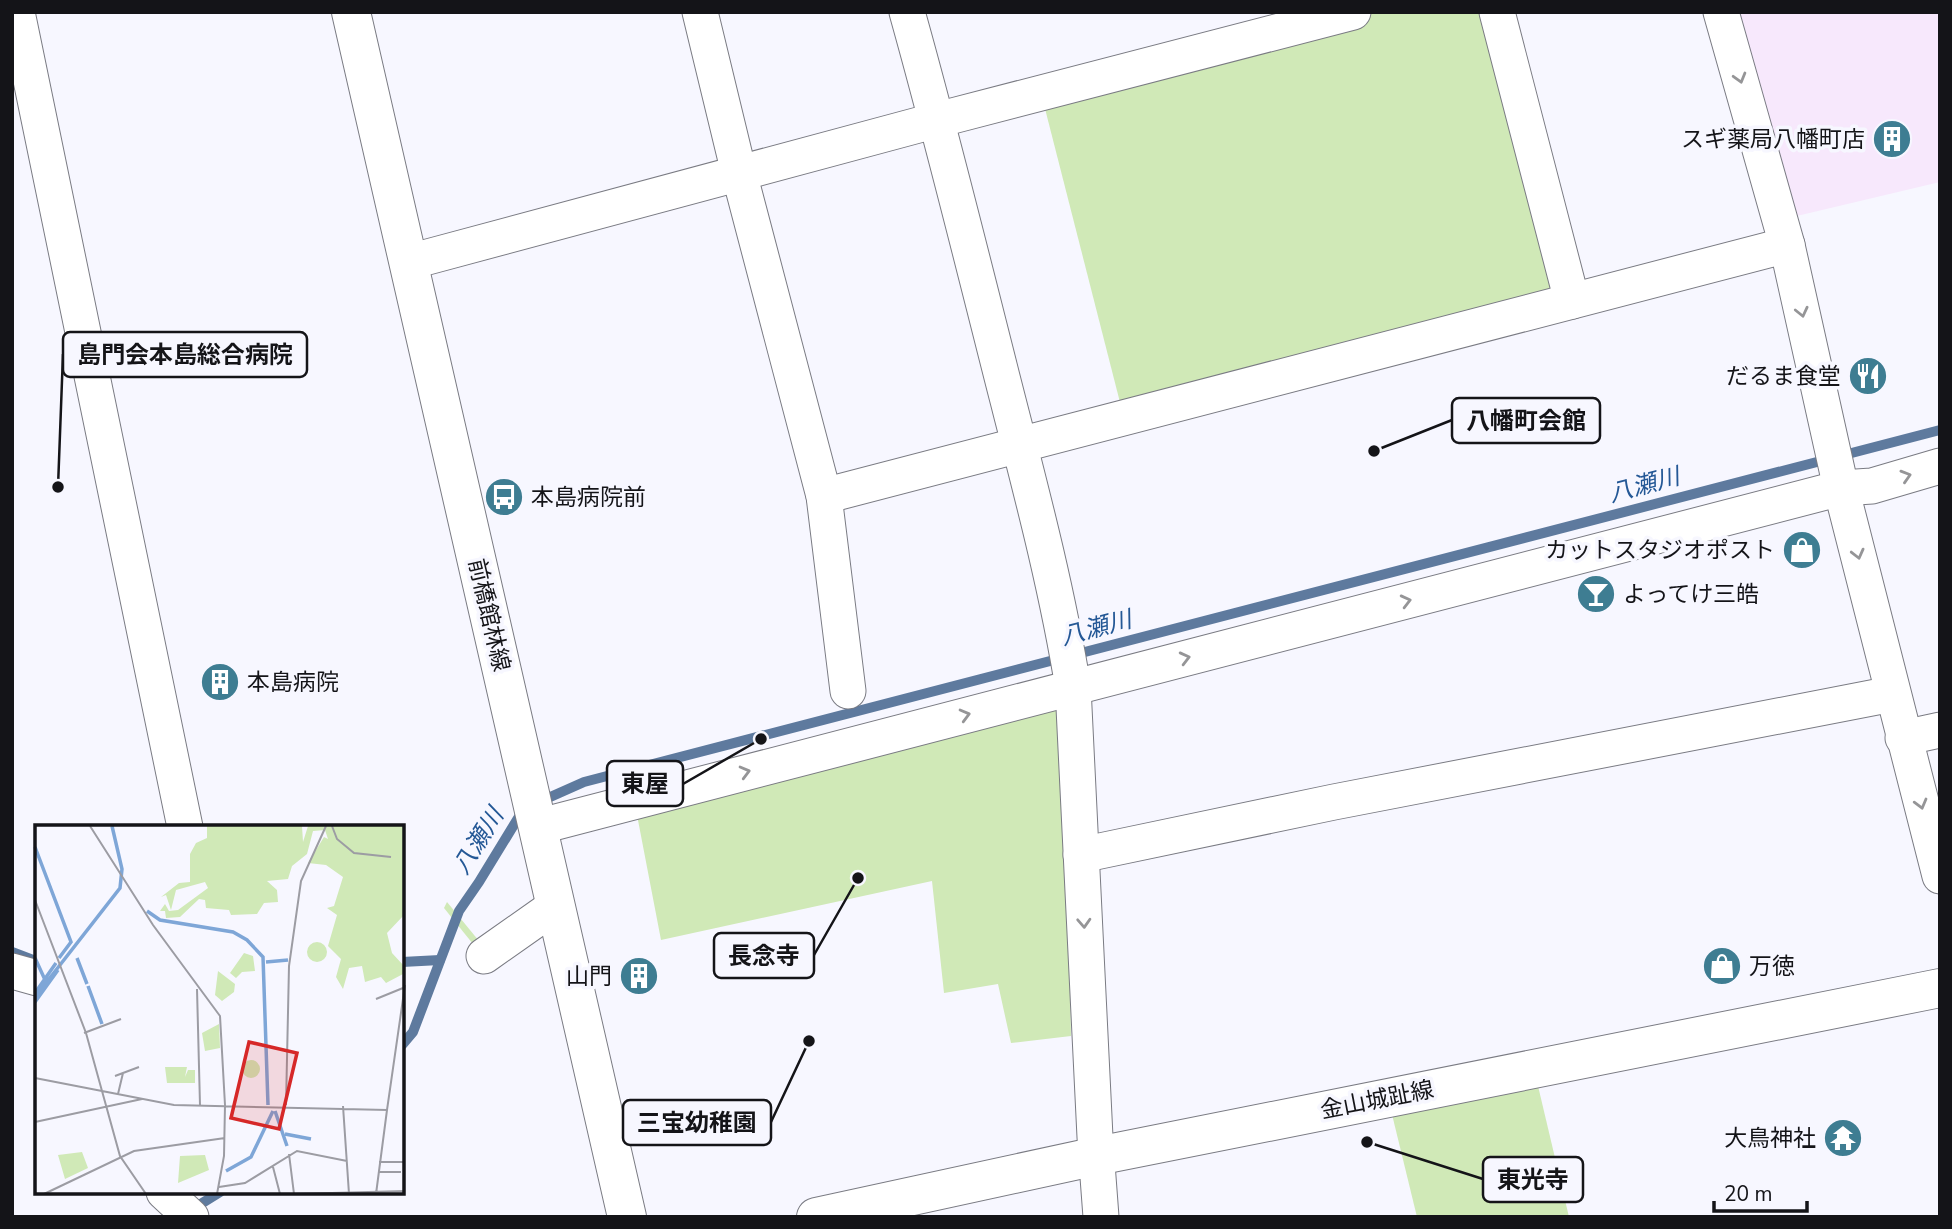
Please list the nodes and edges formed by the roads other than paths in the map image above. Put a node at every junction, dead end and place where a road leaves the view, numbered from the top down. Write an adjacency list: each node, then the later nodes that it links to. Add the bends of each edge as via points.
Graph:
1 (17, 12): 24 (street)
2 (351, 12): 12 (main road, 前橋館林線)
3 (700, 12): 10 (street)
4 (907, 12): 9 (street)
5 (1353, 12): 8 (street)
6 (1497, 12): 13 (street)
7 (1721, 12): 11 (street, one-way to 11)
8 (1301, 19): 9 (street)
9 (937, 120): 10 (street); 14 (street)
10 (739, 173): 12 (street); 17 (street)
11 (1787, 245): 13 (street); 16 (street, one-way to 16)
12 (409, 262): 23 (main road, 前橋館林線)
13 (1572, 301): 14 (street)
14 (1020, 445): 17 (street); 18 (street)
15 (1940, 466): 16 (street, one-way to 15, via 1872,486)
16 (1841, 488): 18 (street, one-way to 16); 20 (street, one-way to 20)
17 (824, 496): 19 (street)
18 (1073, 687): 23 (street, one-way to 18); 25 (street)
19 (848, 691)
20 (1892, 694): 22 (street); 25 (street)
21 (1940, 730): 22 (street)
22 (1903, 738): 26 (street, one-way to 26)
23 (534, 814): 27 (main road, 前橋館林線)
24 (185, 825)
25 (1081, 855): 32 (street, one-way to 32)
26 (1940, 876)
27 (555, 906): 28 (street); 33 (main road, 前橋館林線)
28 (484, 956)
29 (12, 971): 30 (street)
30 (35, 977)
31 (1940, 988): 32 (main road, 金山城趾線)
32 (1097, 1156): 34 (main road, 金山城趾線); 35 (street)
33 (627, 1217)
34 (816, 1217)
35 (1101, 1217)

